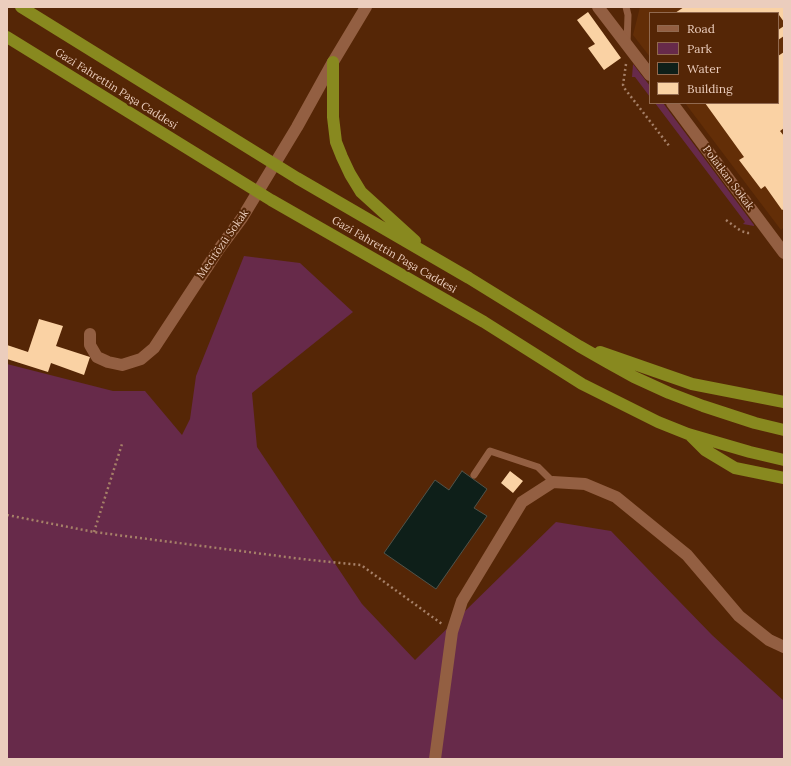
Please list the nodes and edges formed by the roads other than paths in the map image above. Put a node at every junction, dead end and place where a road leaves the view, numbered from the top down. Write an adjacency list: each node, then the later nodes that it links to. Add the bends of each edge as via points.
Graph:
1 (21, 7): 10 (highway, Gazi Fahrettin Paşa Caddesi, via 298,178)
2 (366, 7): 7 (street, Mecitözü Sokak)
3 (598, 7): 6 (street)
4 (626, 7): 6 (lane)
5 (7, 37): 16 (highway, Gazi Fahrettin Paşa Caddesi, via 271,200 484,322 582,384)
6 (627, 46): 8 (street)
7 (334, 62): 10 (highway, via 333,117 336,142 350,174 361,192); 12 (street, Mecitözü Sokak, via 242,218 154,348 141,359 122,365 108,362 97,357 90,345)
8 (649, 74)
9 (673, 104): 11 (street, Polatkan Sokak)
10 (428, 253): 13 (highway, Gazi Fahrettin Paşa Caddesi)
11 (784, 253)
12 (90, 334)
13 (579, 346): 14 (highway, via 692,384); 15 (highway, Gazi Fahrettin Paşa Caddesi, via 634,377 669,393 710,409)
14 (784, 402)
15 (784, 430)
16 (688, 434): 17 (highway, Gazi Fahrettin Paşa Caddesi); 19 (highway, via 705,450 735,468)
17 (784, 460)
18 (474, 475): 20 (lane, via 490,451 538,467)
19 (784, 478)
20 (553, 482): 21 (street, via 585,484 616,497 687,555 739,616 769,640); 22 (street, via 522,502 462,602 452,632)
21 (784, 647)
22 (435, 759)

